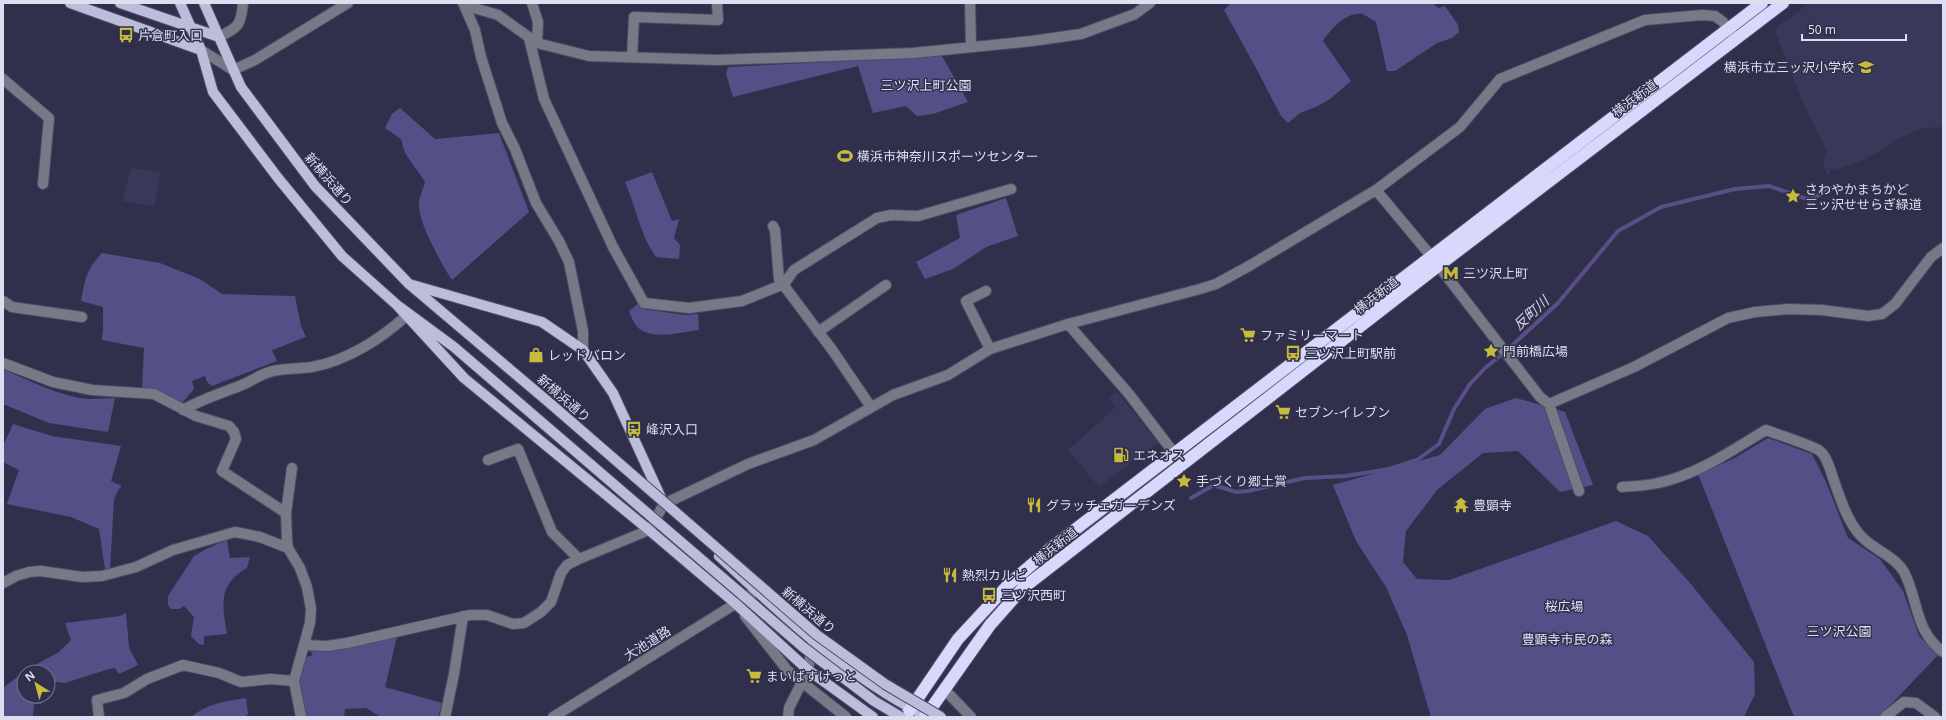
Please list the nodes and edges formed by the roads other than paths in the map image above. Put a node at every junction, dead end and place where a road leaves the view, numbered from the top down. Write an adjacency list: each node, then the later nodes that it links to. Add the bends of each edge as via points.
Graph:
1 (70, 3): 19 (main road)
2 (120, 3): 14 (main road)
3 (180, 3): 14 (main road)
4 (204, 3): 16 (main road, 新横浜通り)
5 (243, 3): 16 (street, via 241,21 237,27)
6 (348, 3): 21 (street, via 255,60)
7 (532, 3): 17 (street, via 538,22)
8 (717, 3): 20 (street, via 718,20 634,17)
9 (970, 3): 18 (street)
10 (1150, 3): 18 (street, via 1135,14 1081,34)
11 (1762, 3): 15 (highway, 横浜新道)
12 (1783, 3): 15 (highway, 横浜新道)
13 (463, 4): 17 (street, via 498,15); 40 (street, via 476,30 481,57 502,122 536,203 569,262 583,331)
14 (190, 28): 16 (main road); 19 (main road)
15 (1732, 34): 25 (street, via 1715,16 1645,20 1500,79 1460,127); 28 (highway, 横浜新道)
16 (219, 37): 21 (main road, 新横浜通り)
17 (533, 40): 20 (street, via 589,56); 30 (street, via 544,99 613,247 644,303 689,308 742,301)
18 (971, 47): 20 (street, via 913,53 717,60)
19 (201, 50): 21 (street); 34 (main road, via 213,92 278,178 342,256)
20 (632, 57)
21 (233, 70): 29 (main road, 新横浜通り, via 241,87 315,186)
22 (3, 79): 23 (street, via 49,118)
23 (43, 184)
24 (1011, 189): 30 (street, via 918,216 891,215 877,218 794,270)
25 (1376, 190): 28 (street); 37 (street, via 1216,284)
26 (773, 226): 30 (street, via 780,279)
27 (1943, 248): 42 (street, via 1931,257 1894,304 1882,314 1868,316 1788,309 1728,318 1634,367)
28 (1434, 261): 42 (street, via 1503,351 1540,397); 45 (highway, 横浜新道); 65 (highway, 横浜新道, via 1023,588 990,625)
29 (409, 284): 40 (main road, via 542,322); 76 (main road, 新横浜通り, bridge, via 817,635 885,684)
30 (784, 284): 38 (street)
31 (886, 285): 38 (street)
32 (986, 291): 39 (street, via 966,301)
33 (3, 301): 36 (street, via 12,307)
34 (397, 304): 35 (main road); 74 (main road, bridge, via 454,347 803,647 874,701)
35 (406, 316): 44 (street, via 365,346 338,359 313,367 272,371 197,401); 52 (main road, via 464,378)
36 (82, 317)
37 (1068, 324): 39 (street); 45 (street, via 1129,394)
38 (818, 332): 43 (street)
39 (990, 348): 43 (street, via 948,375 893,395)
40 (583, 350): 50 (main road, via 613,393)
41 (3, 363): 44 (street, via 53,382 92,390 154,394)
42 (1549, 404): 49 (street)
43 (870, 407): 50 (street, via 814,440 748,464)
44 (183, 410): 51 (street, via 208,421 221,422 229,426 236,439 222,471)
45 (1174, 453): 66 (highway, 横浜新道, via 1051,548 1009,584 958,639)
46 (488, 460): 54 (street, via 518,449 552,532)
47 (292, 468): 51 (street)
48 (1622, 487): 61 (street, via 1659,483 1680,476 1705,466 1766,430 1820,451 1829,465 1854,526 1866,541 1903,570 1925,633 1930,642)
49 (1579, 491)
50 (664, 504): 52 (street); 56 (main road)
51 (286, 513): 53 (street)
52 (649, 530): 54 (street); 57 (main road)
53 (288, 548): 55 (street, via 260,537 235,532 174,550 136,567 102,576 82,577 41,571 16,576); 60 (street, via 300,568 311,609)
54 (579, 559): 58 (street, via 561,573 551,602 524,623 514,624 487,615)
55 (3, 583)
56 (756, 591): 57 (street, 大池道路); 59 (main road)
57 (735, 603): 62 (main road); 64 (street, via 788,671); 70 (street, 大池道路)
58 (463, 616): 60 (street, via 346,643 327,646); 69 (street)
59 (813, 640): 62 (street); 66 (main road)
60 (305, 645): 63 (street)
61 (1943, 652)
62 (808, 670): 64 (street); 73 (main road)
63 (294, 681): 67 (street, via 270,679 241,682 183,665 147,679 124,693 97,700); 68 (street)
64 (802, 683): 71 (street, via 789,708); 72 (street)
65 (944, 688): 75 (highway, 横浜新道); 77 (street)
66 (908, 713): 75 (main road)
67 (99, 717)
68 (301, 717)
69 (445, 717)
70 (553, 717)
71 (788, 717)
72 (846, 717)
73 (873, 717)
74 (901, 717)
75 (926, 717)
76 (941, 717)
77 (970, 717)
78 (1885, 717): 79 (street, via 1904,702 1916,703)
79 (1935, 717)

